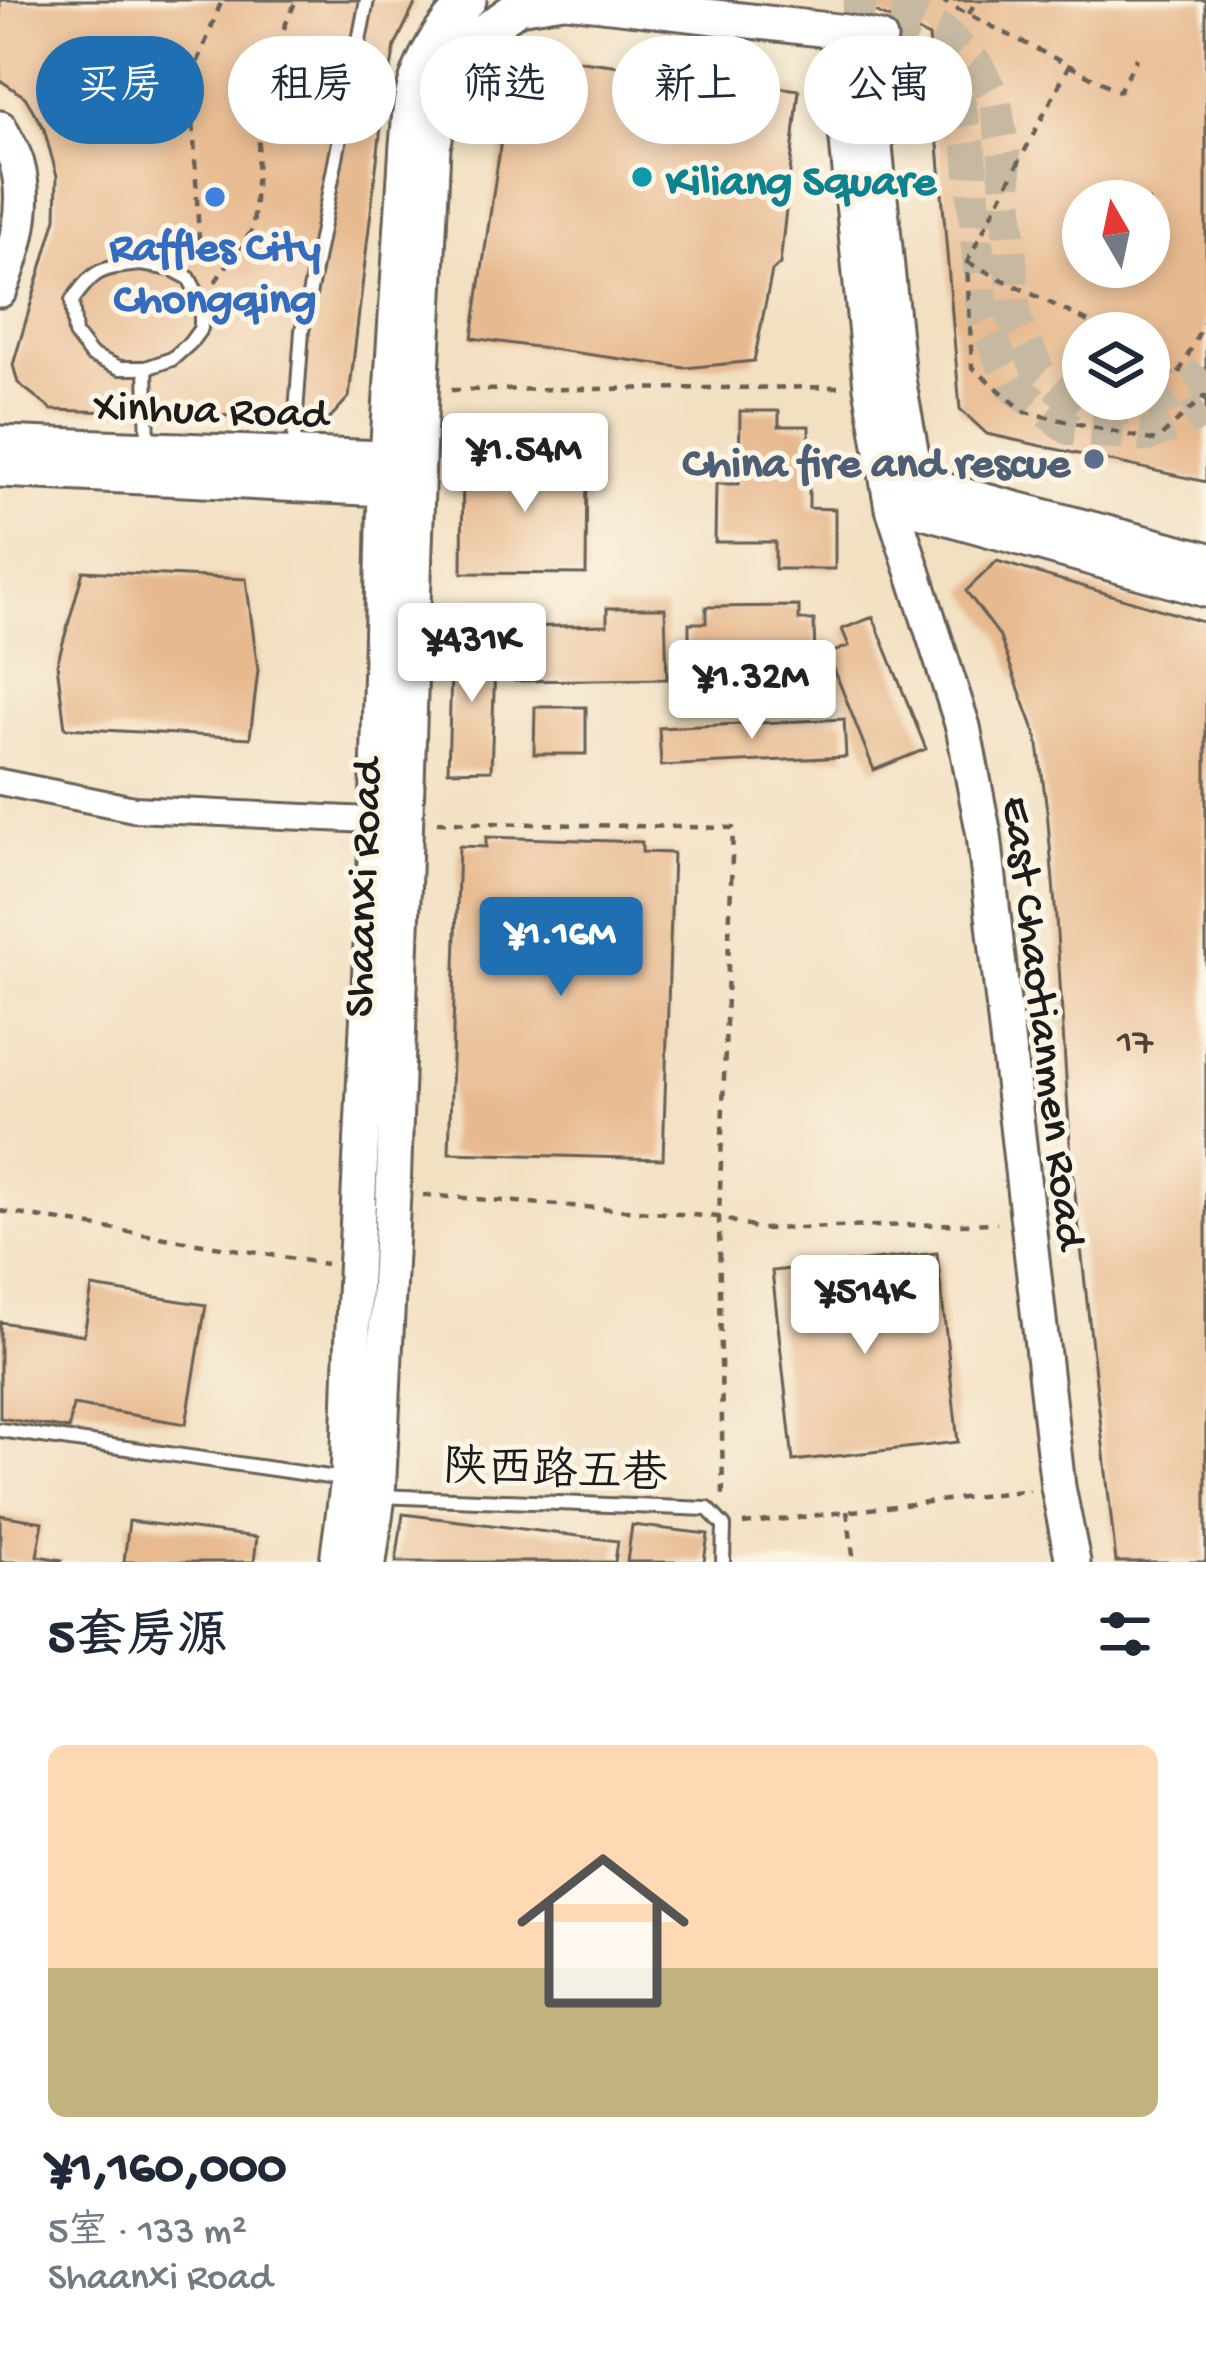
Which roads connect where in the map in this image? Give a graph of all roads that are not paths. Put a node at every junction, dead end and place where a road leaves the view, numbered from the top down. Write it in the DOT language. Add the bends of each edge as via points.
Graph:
graph roads {
  1 [pos="367,0"];
  2 [pos="469,0"];
  3 [pos="565,0"];
  4 [pos="865,36"];
  5 [pos="0,128"];
  6 [pos="0,290"];
  7 [pos="146,368"];
  8 [pos="0,442"];
  9 [pos="148,449"];
  10 [pos="293,454"];
  11 [pos="0,470"];
  12 [pos="402,474"];
  13 [pos="904,492"];
  14 [pos="1206,560"];
  15 [pos="1206,590"];
  16 [pos="0,782"];
  17 [pos="392,821"];
  18 [pos="0,1430"];
  19 [pos="363,1488"];
  20 [pos="338,1562"];
  21 [pos="369,1562"];
  22 [pos="723,1562"];
  23 [pos="1073,1562"];
  1 -- 10 [label="lane" via="302,331"];
  2 -- 12 [label="street, Shaanxi Road" via="431,48 413,94"];
  3 -- 4 [label="street, Shaanxi Road"];
  3 -- 12 [label="street, Shaanxi Road" via="518,7 484,31 457,62 444,99 433,147 422,390"];
  5 -- 6 [label="street" via="17,164 21,205"];
  7 -- 7 [label="lane" via="91,355 75,334 72,301 89,277 141,264 189,278 201,301 201,328 172,359"];
  7 -- 9 [label="lane"];
  8 -- 9 [label="street, Xinhua Road"];
  9 -- 10 [label="street, Xinhua Road"];
  10 -- 12 [label="street, Xinhua Road"];
  11 -- 12 [label="street, Xinhua Road"];
  12 -- 17 [label="street, Shaanxi Road"];
  13 -- 13 [label="street, East Chaotianmen Road" via="869,96 843,99 871,387"];
  13 -- 14 [label="street"];
  13 -- 15 [label="street"];
  13 -- 23 [label="street, East Chaotianmen Road" via="984,835"];
  16 -- 17 [label="street" via="134,809"];
  17 -- 19 [label="street, Shaanxi Road"];
  18 -- 19 [label="lane, 陕西路五巷"];
  19 -- 20 [label="street, Shaanxi Road"];
  19 -- 21 [label="street, Shaanxi Road"];
  19 -- 22 [label="lane, 陕西路五巷" via="396,1499 708,1509 724,1526"];
}
